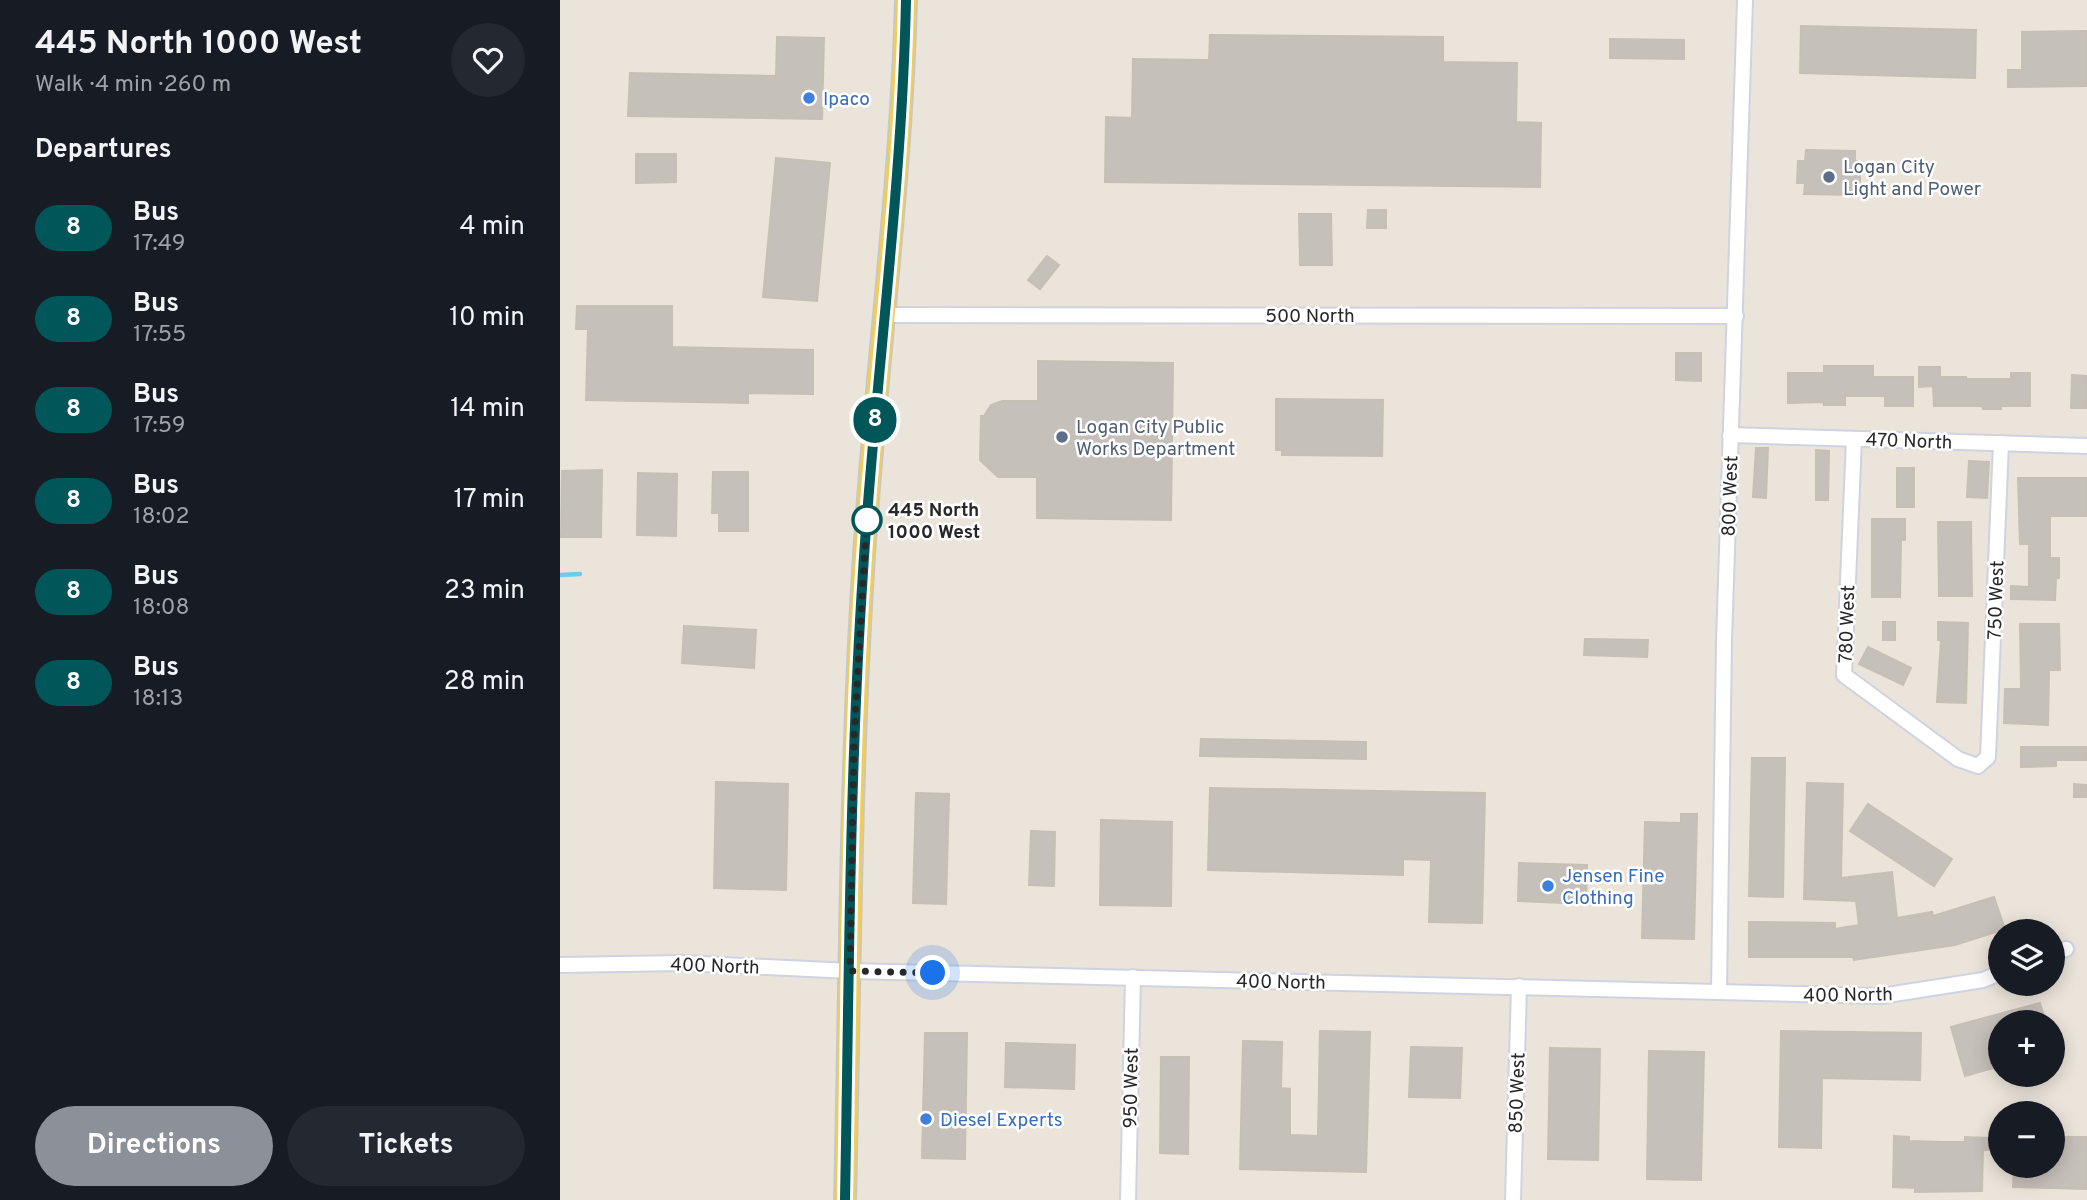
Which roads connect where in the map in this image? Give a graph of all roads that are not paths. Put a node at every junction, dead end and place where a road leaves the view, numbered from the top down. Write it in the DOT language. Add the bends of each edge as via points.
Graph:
graph roads {
  1 [pos="905,0"];
  2 [pos="1745,0"];
  3 [pos="884,315"];
  4 [pos="1735,316"];
  5 [pos="1730,435"];
  6 [pos="1854,439"];
  7 [pos="2001,443"];
  8 [pos="2087,446"];
  9 [pos="1988,757"];
  10 [pos="560,965"];
  11 [pos="850,971"];
  12 [pos="1133,977"];
  13 [pos="1988,978"];
  14 [pos="1519,986"];
  15 [pos="1719,992"];
  16 [pos="845,1200"];
  17 [pos="1128,1200"];
  18 [pos="1513,1200"];
  1 -- 3 [label="main road" via="900,130"];
  2 -- 4 [label="street, 800 West"];
  3 -- 4 [label="street, 500 North"];
  3 -- 11 [label="main road" via="854,738"];
  4 -- 5 [label="street, 800 West"];
  5 -- 6 [label="street, 470 North"];
  5 -- 15 [label="street, 800 West"];
  6 -- 7 [label="street, 470 North"];
  6 -- 9 [label="street, 780 West" via="1844,675 1958,759 1978,766"];
  7 -- 8 [label="street, 470 North"];
  7 -- 9 [label="street, 750 West"];
  10 -- 11 [label="street, 400 North" via="682,964"];
  11 -- 12 [label="street, 400 North"];
  11 -- 16 [label="main road"];
  12 -- 14 [label="street, 400 North"];
  12 -- 17 [label="street, 950 West"];
  13 -- 15 [label="street, 400 North" via="1881,996"];
  14 -- 15 [label="street, 400 North"];
  14 -- 18 [label="street, 850 West"];
}
